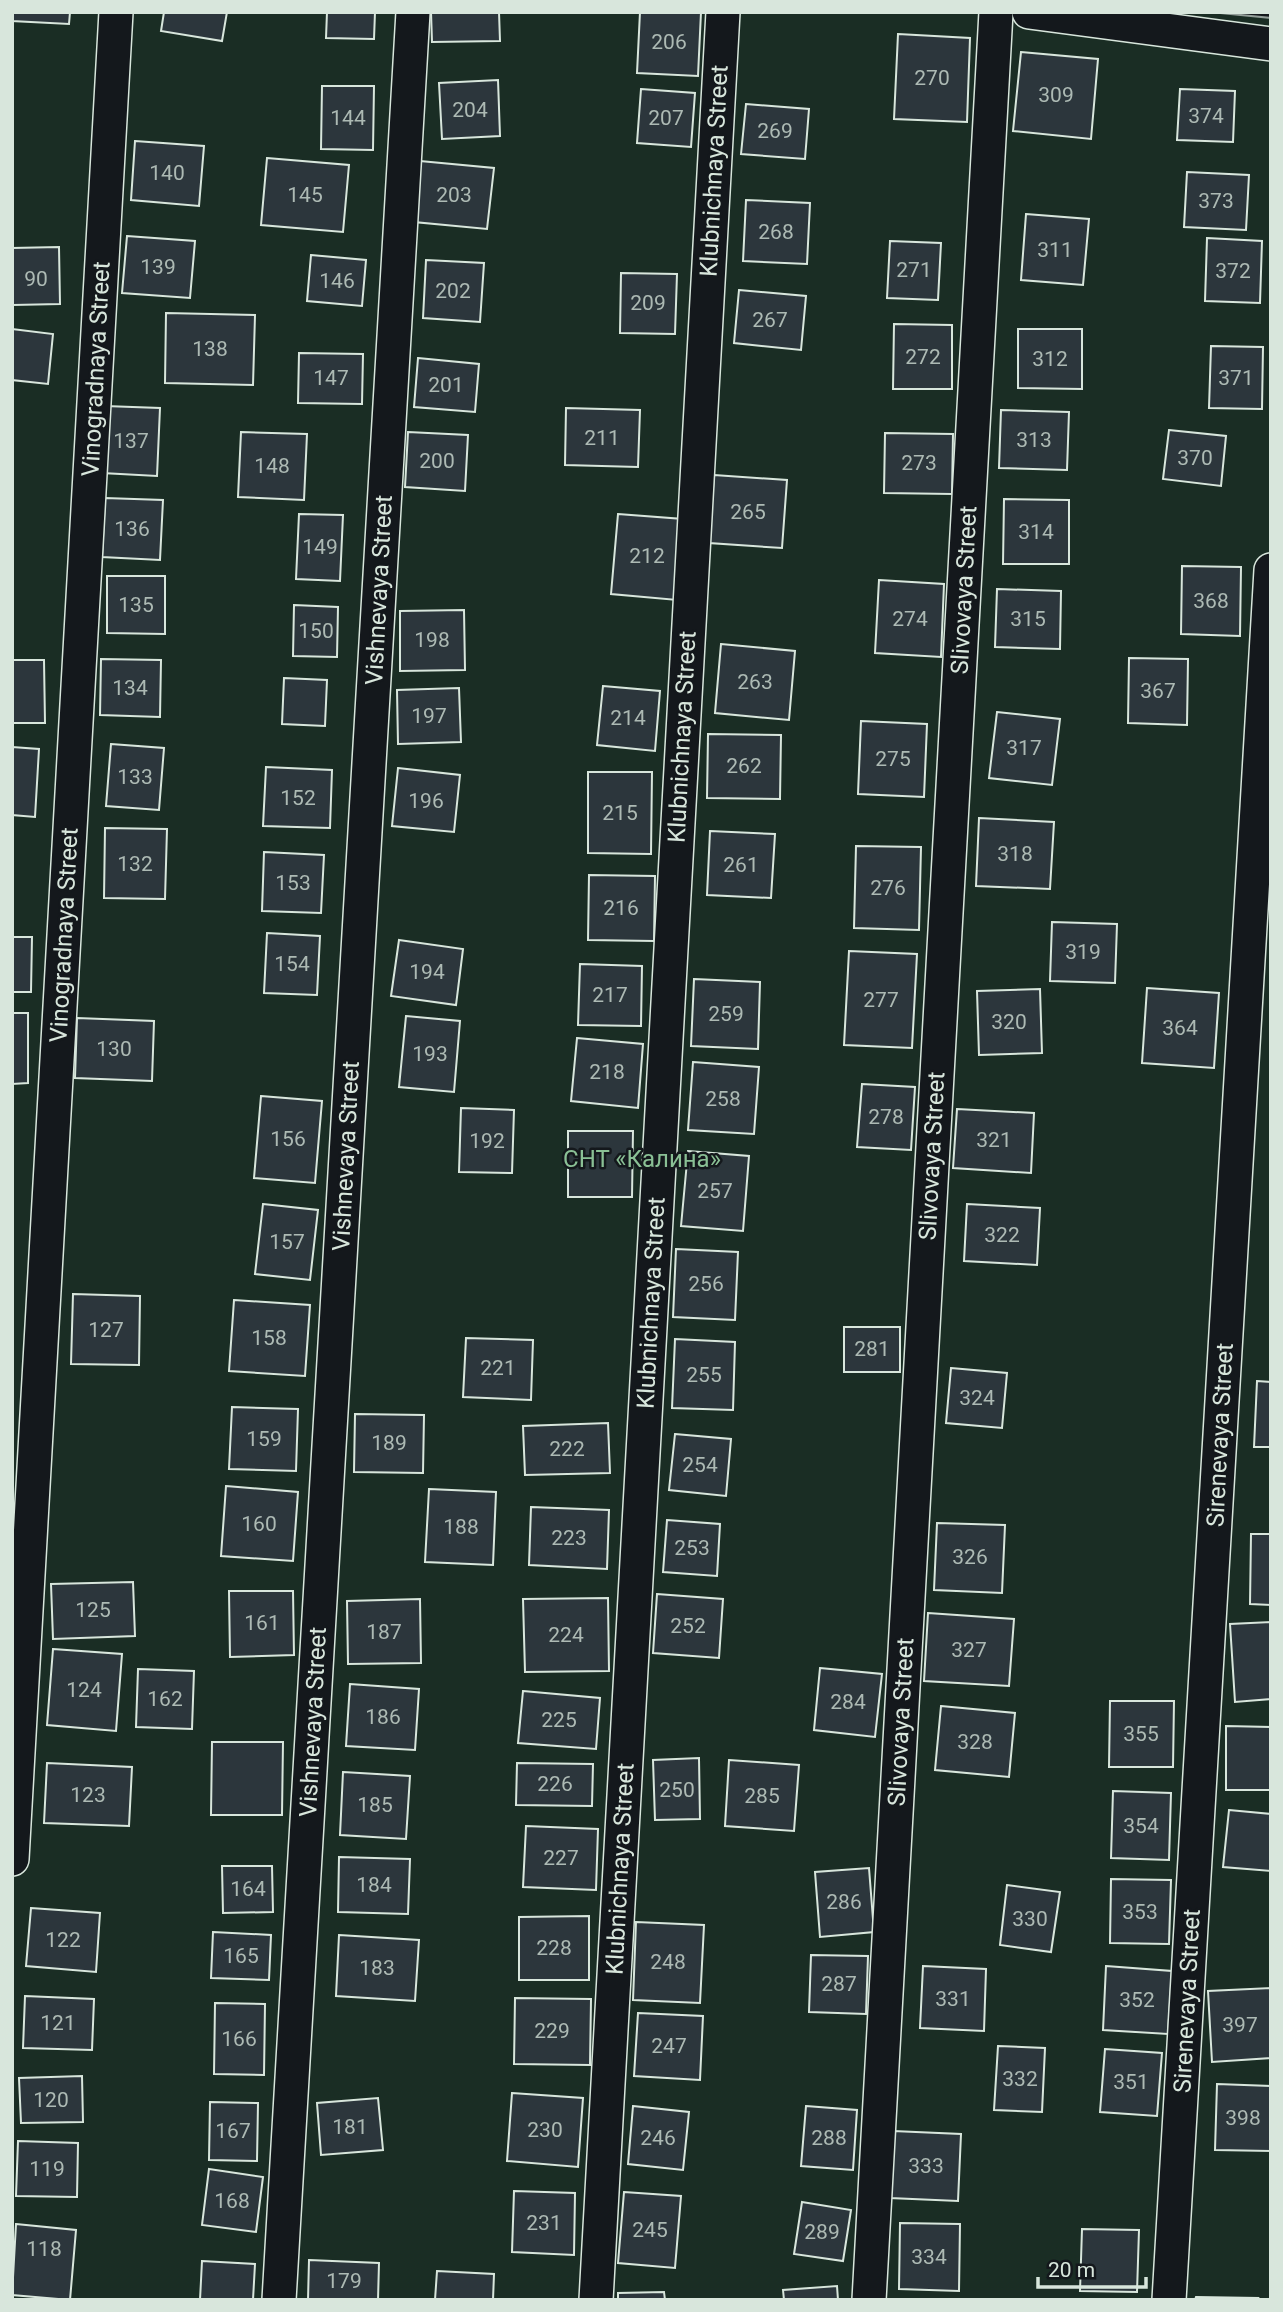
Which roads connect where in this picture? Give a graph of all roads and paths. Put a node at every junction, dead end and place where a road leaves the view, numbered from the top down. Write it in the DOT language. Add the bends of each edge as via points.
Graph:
graph roads {
  1 [pos="116,12"];
  2 [pos="413,12"];
  3 [pos="723,12"];
  4 [pos="996,12"];
  5 [pos="1029,12"];
  6 [pos="1271,44"];
  7 [pos="1271,570"];
  8 [pos="12,1859"];
  9 [pos="279,2300"];
  10 [pos="596,2300"];
  11 [pos="869,2300"];
  12 [pos="1169,2300"];
  1 -- 8 [label="street, Vinogradnaya Street"];
  2 -- 9 [label="street, Vishnevaya Street"];
  3 -- 10 [label="street, Klubnichnaya Street"];
  4 -- 11 [label="street, Slivovaya Street"];
  5 -- 6 [label="street"];
  7 -- 12 [label="street, Sirenevaya Street"];
}
